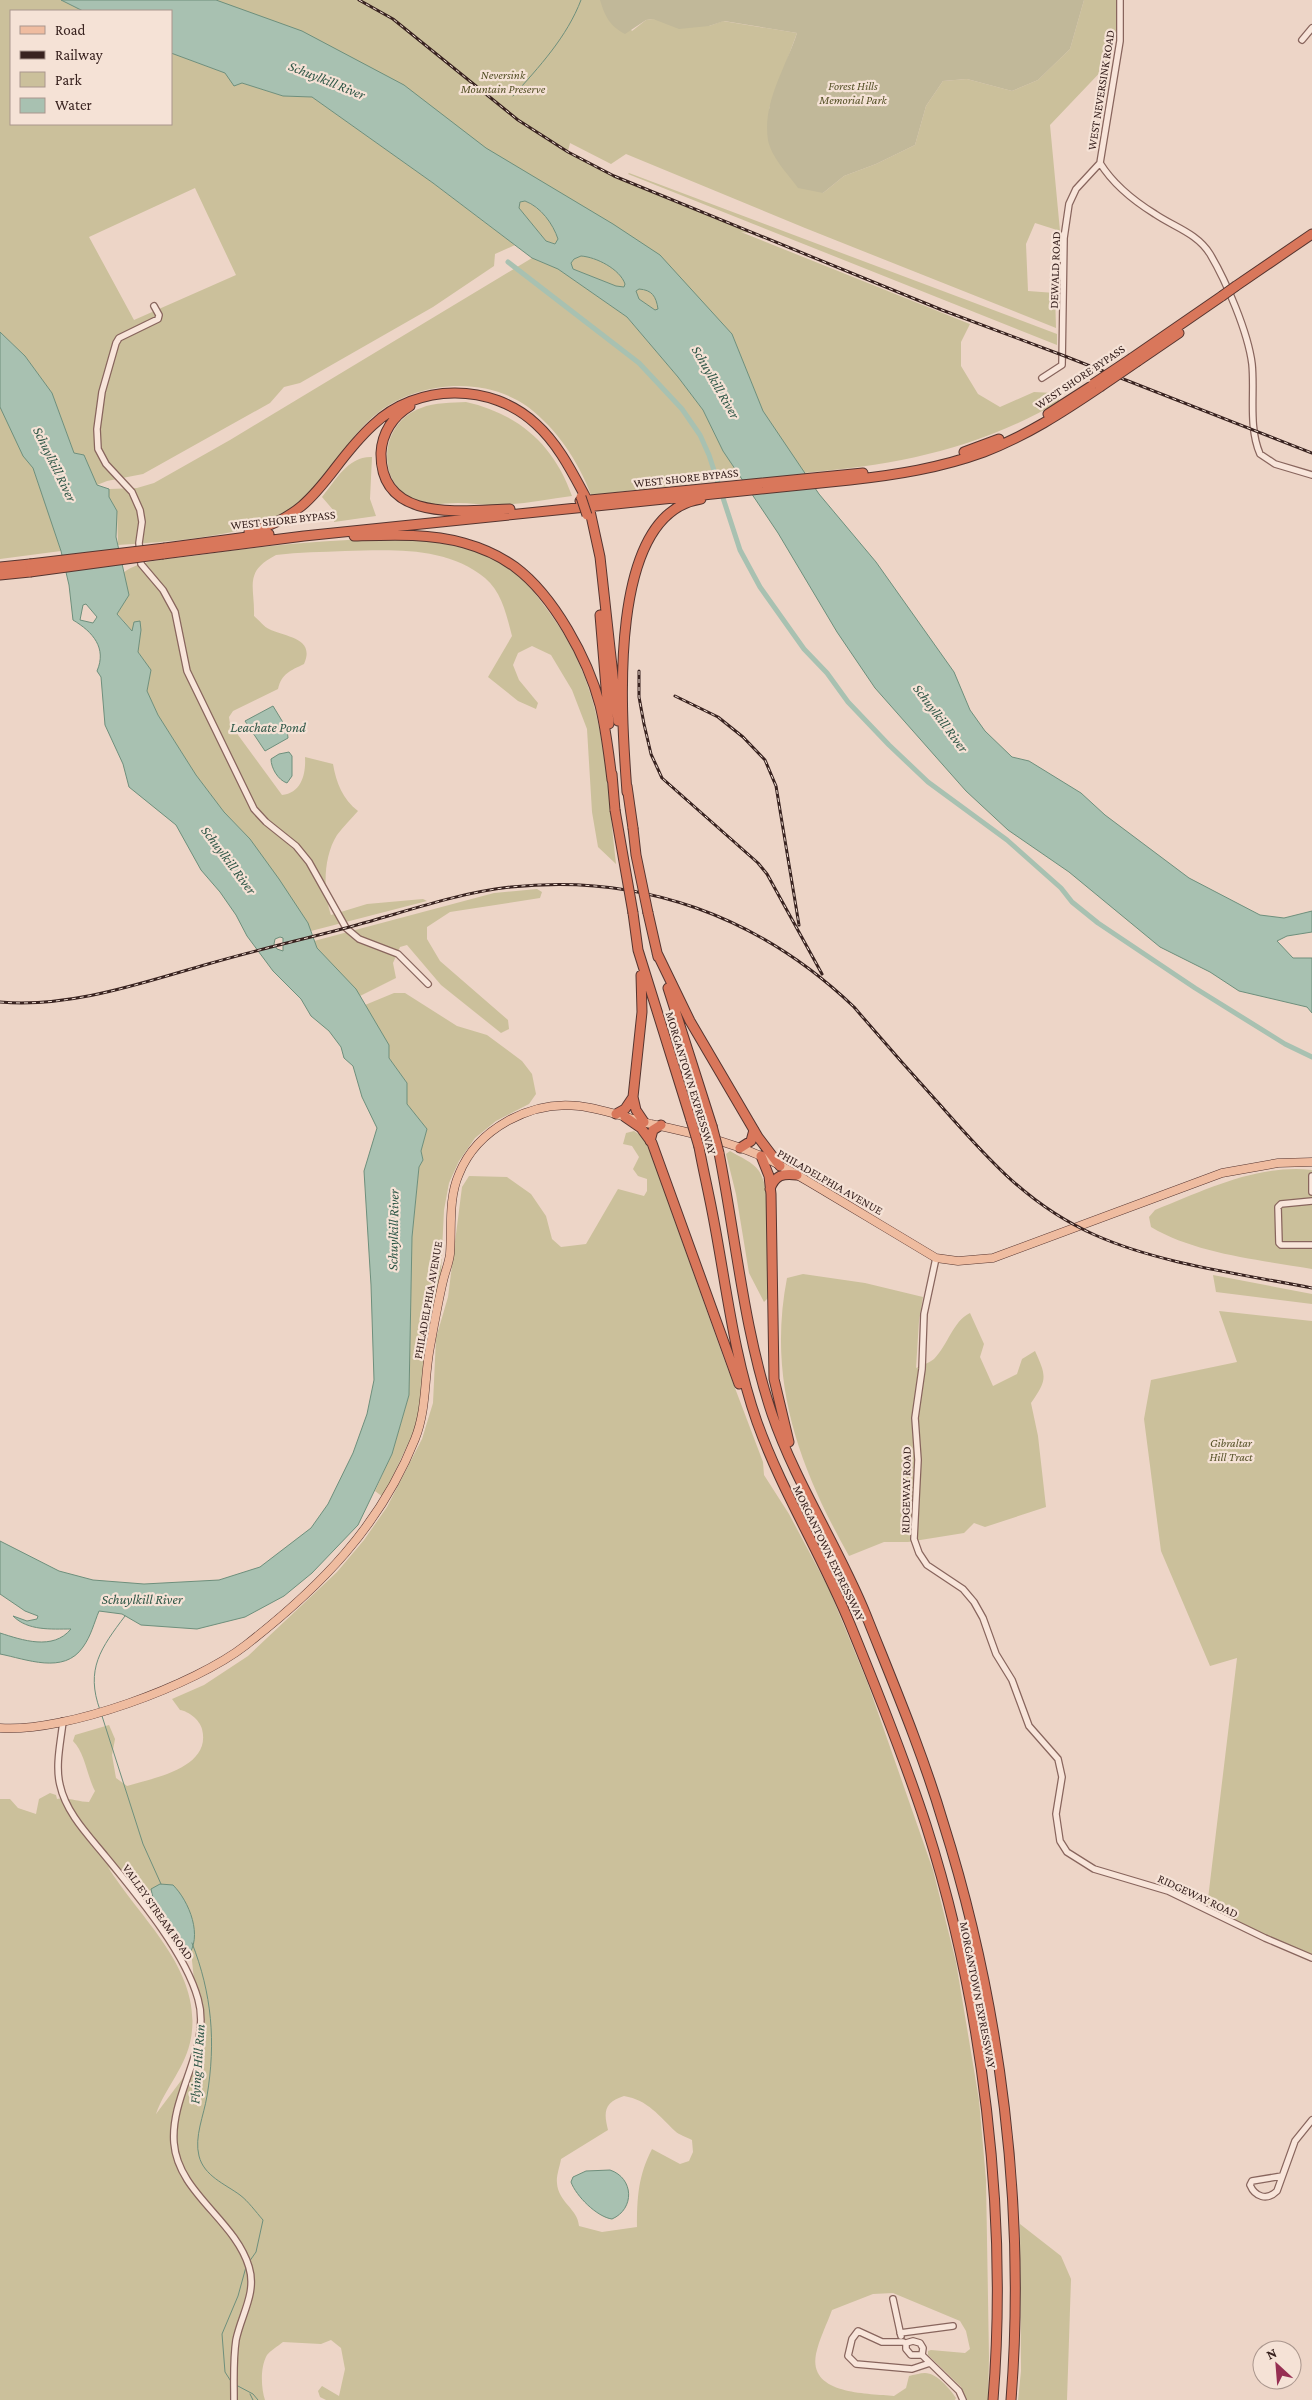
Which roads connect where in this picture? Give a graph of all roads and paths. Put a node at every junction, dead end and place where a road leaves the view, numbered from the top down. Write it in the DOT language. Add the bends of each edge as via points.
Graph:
graph roads {
  1 [pos="1120,0"];
  2 [pos="1312,28"];
  3 [pos="1302,40"];
  4 [pos="1100,163"];
  5 [pos="1312,234"];
  6 [pos="1312,241"];
  7 [pos="1238,289"];
  8 [pos="154,306"];
  9 [pos="1042,378"];
  10 [pos="1312,475"];
  11 [pos="848,477"];
  12 [pos="714,493"];
  13 [pos="583,496"];
  14 [pos="510,508"];
  15 [pos="589,513"];
  16 [pos="304,536"];
  17 [pos="196,542"];
  18 [pos="164,551"];
  19 [pos="0,567"];
  20 [pos="30,568"];
  21 [pos="0,575"];
  22 [pos="612,780"];
  23 [pos="627,792"];
  24 [pos="638,950"];
  25 [pos="657,953"];
  26 [pos="428,984"];
  27 [pos="633,1097"];
  28 [pos="620,1116"];
  29 [pos="644,1122"];
  30 [pos="661,1126"];
  31 [pos="754,1130"];
  32 [pos="650,1140"];
  33 [pos="740,1148"];
  34 [pos="761,1156"];
  35 [pos="1312,1162"];
  36 [pos="780,1166"];
  37 [pos="797,1175"];
  38 [pos="1312,1176"];
  39 [pos="770,1189"];
  40 [pos="1312,1192"];
  41 [pos="1312,1201"];
  42 [pos="1312,1245"];
  43 [pos="936,1258"];
  44 [pos="812,1503"];
  45 [pos="795,1512"];
  46 [pos="63,1721"];
  47 [pos="0,1728"];
  48 [pos="1312,1958"];
  49 [pos="1312,2120"];
  50 [pos="1282,2176"];
  51 [pos="893,2299"];
  52 [pos="953,2326"];
  53 [pos="900,2333"];
  54 [pos="905,2342"];
  55 [pos="922,2355"];
  56 [pos="930,2363"];
  57 [pos="234,2397"];
  58 [pos="963,2400"];
  59 [pos="993,2400"];
  60 [pos="1011,2400"];
  1 -- 4 [label="street, WEST NEVERSINK ROAD" via="1120,41"];
  2 -- 3 [label="street"];
  4 -- 9 [label="street, DEWALD ROAD" via="1071,198 1064,238 1062,365"];
  4 -- 10 [label="street, WEST NEVERSINK ROAD" via="1137,202 1194,236 1210,254 1247,339 1252,366 1254,430 1260,454 1275,464"];
  5 -- 7 [label="highway, WEST SHORE BYPASS"];
  6 -- 7 [label="highway, WEST SHORE BYPASS"];
  7 -- 11 [label="highway, WEST SHORE BYPASS, bridge" via="1097,386 1031,424 971,450 911,466"];
  8 -- 26 [label="street" via="158,319 119,338 116,343 102,392 97,429 98,449 106,464 132,492 140,510 141,564 163,590 175,612 187,671 254,809 296,846 323,884 346,928 359,939 398,954"];
  11 -- 12 [label="highway, WEST SHORE BYPASS"];
  11 -- 12 [label="highway, WEST SHORE BYPASS"];
  12 -- 14 [label="highway, WEST SHORE BYPASS"];
  12 -- 16 [label="highway, WEST SHORE BYPASS"];
  12 -- 23 [label="highway" via="667,515 651,534 638,564 627,615 623,669"];
  13 -- 14 [label="highway" via="546,440 525,420 501,406 465,396 437,398 410,406 392,422 382,444 382,461 390,484 406,501 436,510"];
  13 -- 15 [label="highway, bridge"];
  13 -- 17 [label="highway" via="562,455 527,417 502,402 476,394 437,394 402,404 378,420 316,494 289,516 262,529"];
  14 -- 17 [label="highway, WEST SHORE BYPASS"];
  15 -- 22 [label="highway"];
  15 -- 23 [label="highway" via="600,557"];
  16 -- 18 [label="highway, WEST SHORE BYPASS"];
  16 -- 22 [label="highway" via="442,538 478,548 515,567 562,621 587,668 605,725"];
  17 -- 18 [label="highway, WEST SHORE BYPASS"];
  18 -- 20 [label="highway, WEST SHORE BYPASS, bridge"];
  19 -- 20 [label="highway, WEST SHORE BYPASS"];
  20 -- 21 [label="highway, WEST SHORE BYPASS"];
  22 -- 24 [label="highway, MORGANTOWN EXPRESSWAY, bridge"];
  23 -- 25 [label="highway, MORGANTOWN EXPRESSWAY, bridge" via="636,855"];
  24 -- 27 [label="highway" via="643,994"];
  24 -- 45 [label="highway, MORGANTOWN EXPRESSWAY, bridge" via="698,1147 742,1372 759,1428"];
  25 -- 31 [label="highway" via="684,1011"];
  25 -- 44 [label="highway, MORGANTOWN EXPRESSWAY, bridge" via="720,1153 759,1368 789,1459"];
  27 -- 28 [label="highway"];
  27 -- 29 [label="highway"];
  28 -- 29 [label="main road, PHILADELPHIA AVENUE"];
  28 -- 32 [label="highway" via="641,1128"];
  28 -- 46 [label="main road, PHILADELPHIA AVENUE" via="564,1105 532,1110 496,1128 472,1152 460,1171 454,1187 450,1256 430,1344 426,1396 420,1423 402,1467 359,1539 316,1584 241,1649 201,1674 114,1708"];
  29 -- 30 [label="main road, PHILADELPHIA AVENUE"];
  30 -- 32 [label="highway" via="652,1132"];
  30 -- 33 [label="main road, PHILADELPHIA AVENUE"];
  31 -- 33 [label="highway" via="751,1141"];
  31 -- 36 [label="highway"];
  32 -- 45 [label="highway" via="765,1453"];
  33 -- 34 [label="main road, PHILADELPHIA AVENUE"];
  34 -- 36 [label="main road, PHILADELPHIA AVENUE"];
  34 -- 39 [label="highway"];
  35 -- 43 [label="main road, PHILADELPHIA AVENUE" via="1278,1163 1222,1173 993,1258 967,1261"];
  36 -- 37 [label="main road, PHILADELPHIA AVENUE"];
  37 -- 39 [label="highway" via="786,1173 779,1176"];
  37 -- 43 [label="main road, PHILADELPHIA AVENUE"];
  38 -- 40 [label="street"];
  39 -- 44 [label="highway" via="774,1378 787,1438"];
  41 -- 42 [label="street" via="1278,1207 1279,1243"];
  43 -- 48 [label="street, RIDGEWAY ROAD" via="924,1314 922,1369 915,1418 918,1460 914,1539 927,1565 963,1589 974,1602 996,1654 1012,1680 1029,1726 1058,1759 1062,1777 1056,1814 1060,1841 1067,1852 1094,1869 1168,1891"];
  44 -- 60 [label="highway, MORGANTOWN EXPRESSWAY" via="865,1612 923,1763 944,1823 978,1955 1004,2101 1009,2154 1016,2326"];
  45 -- 59 [label="highway, MORGANTOWN EXPRESSWAY" via="848,1619 906,1769 927,1828 961,1959 986,2104 991,2155 998,2326"];
  46 -- 47 [label="main road, PHILADELPHIA AVENUE"];
  46 -- 57 [label="street, VALLEY STREAM ROAD" via="58,1767 64,1797 82,1828 134,1892 184,1964 197,1995 201,2015 199,2033 176,2117 174,2136 178,2162 237,2240 248,2263 251,2292 237,2338"];
  49 -- 50 [label="street" via="1295,2141"];
  50 -- 50 [label="street" via="1261,2178 1250,2185 1260,2196 1268,2197 1277,2191"];
  51 -- 53 [label="street"];
  52 -- 53 [label="street"];
  53 -- 54 [label="street"];
  54 -- 55 [label="street" via="911,2355"];
  54 -- 55 [label="street" via="920,2343"];
  54 -- 56 [label="street" via="882,2342 858,2331 852,2339 848,2356 856,2364 912,2369"];
  55 -- 56 [label="street"];
  56 -- 58 [label="street" via="959,2391"];
}
